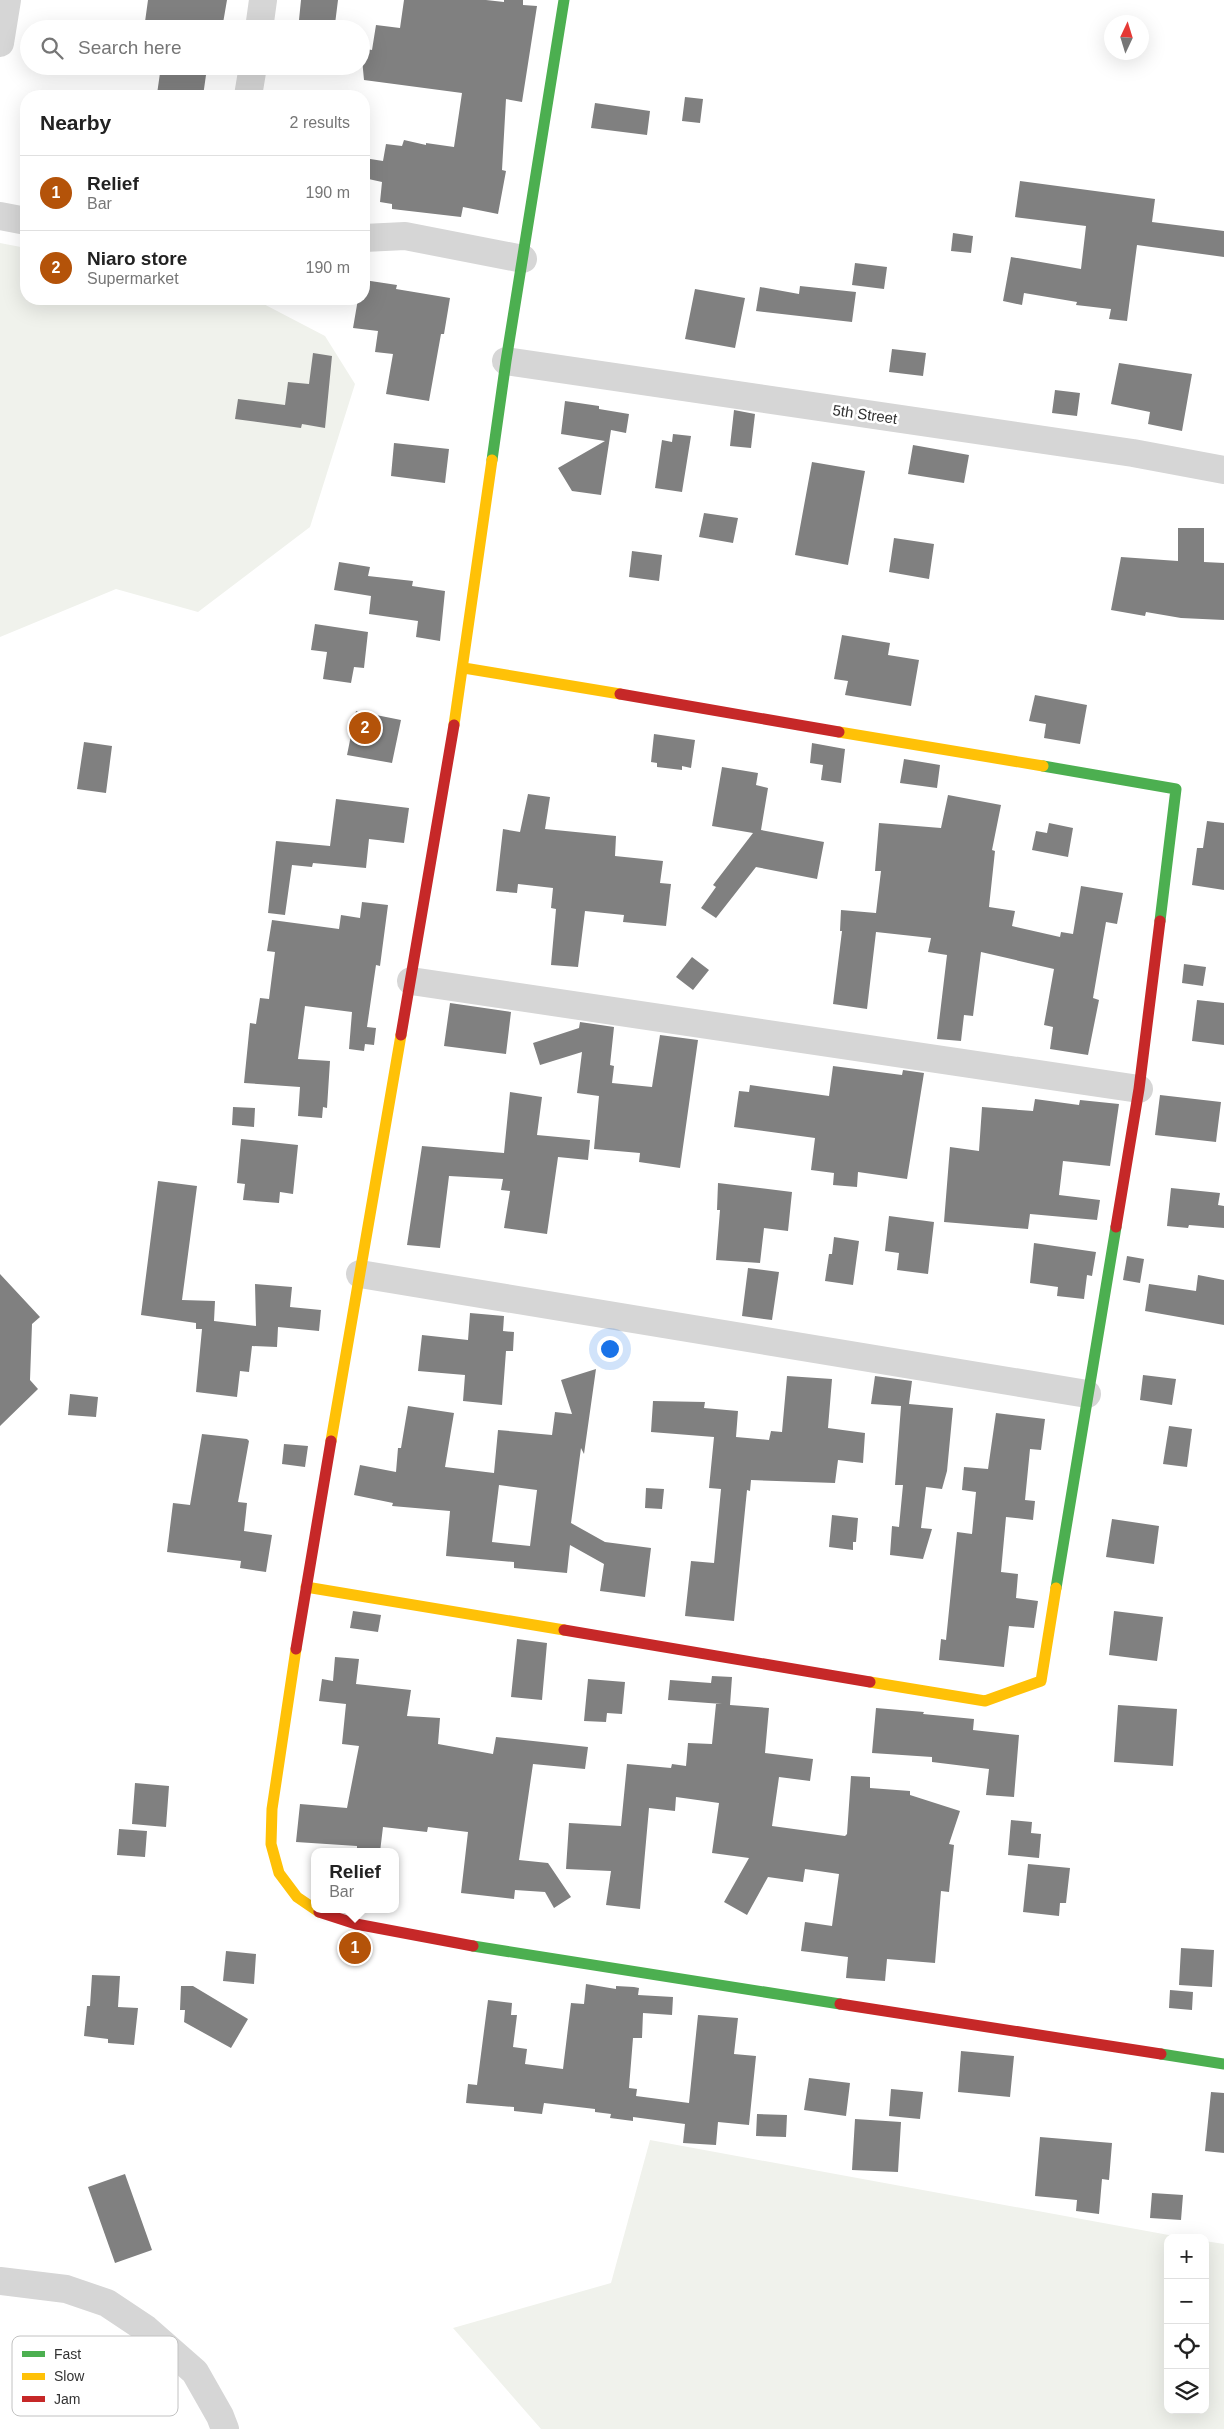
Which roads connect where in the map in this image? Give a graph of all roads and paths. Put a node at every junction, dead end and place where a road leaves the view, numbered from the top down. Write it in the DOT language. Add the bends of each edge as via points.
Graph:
graph roads {
  1 [pos="7,0"];
  2 [pos="264,0"];
  3 [pos="564,0"];
  4 [pos="261,20"];
  5 [pos="0,43"];
  6 [pos="252,75"];
  7 [pos="249,90"];
  8 [pos="0,216"];
  9 [pos="20,220"];
  10 [pos="370,238"];
  11 [pos="523,259"];
  12 [pos="506,362"];
  13 [pos="1224,470"];
  14 [pos="464,668"];
  15 [pos="411,981"];
  16 [pos="1139,1088"];
  17 [pos="360,1274"];
  18 [pos="1087,1394"];
  19 [pos="306,1587"];
  20 [pos="311,1906"];
  21 [pos="321,1913"];
  22 [pos="1224,2064"];
  23 [pos="0,2281"];
  24 [pos="154,2336"];
  25 [pos="178,2357"];
  26 [pos="225,2429"];
  1 -- 5 [label="street"];
  2 -- 4 [label="street"];
  3 -- 11 [label="street"];
  6 -- 7 [label="street"];
  8 -- 9 [label="street"];
  10 -- 11 [label="street" via="405,236"];
  11 -- 12 [label="street"];
  12 -- 13 [label="street, 5th Street" via="1133,453"];
  12 -- 14 [label="street"];
  14 -- 15 [label="street"];
  14 -- 16 [label="street" via="1176,789"];
  15 -- 16 [label="street"];
  15 -- 17 [label="street"];
  16 -- 18 [label="street"];
  17 -- 18 [label="street"];
  17 -- 19 [label="street"];
  18 -- 19 [label="street" via="1041,1681 985,1701"];
  19 -- 20 [label="street" via="272,1810 271,1844 279,1873 298,1897"];
  21 -- 22 [label="street" via="356,1924 470,1946"];
  23 -- 24 [label="street" via="66,2289 107,2303"];
  25 -- 26 [label="street" via="195,2372"];
}
